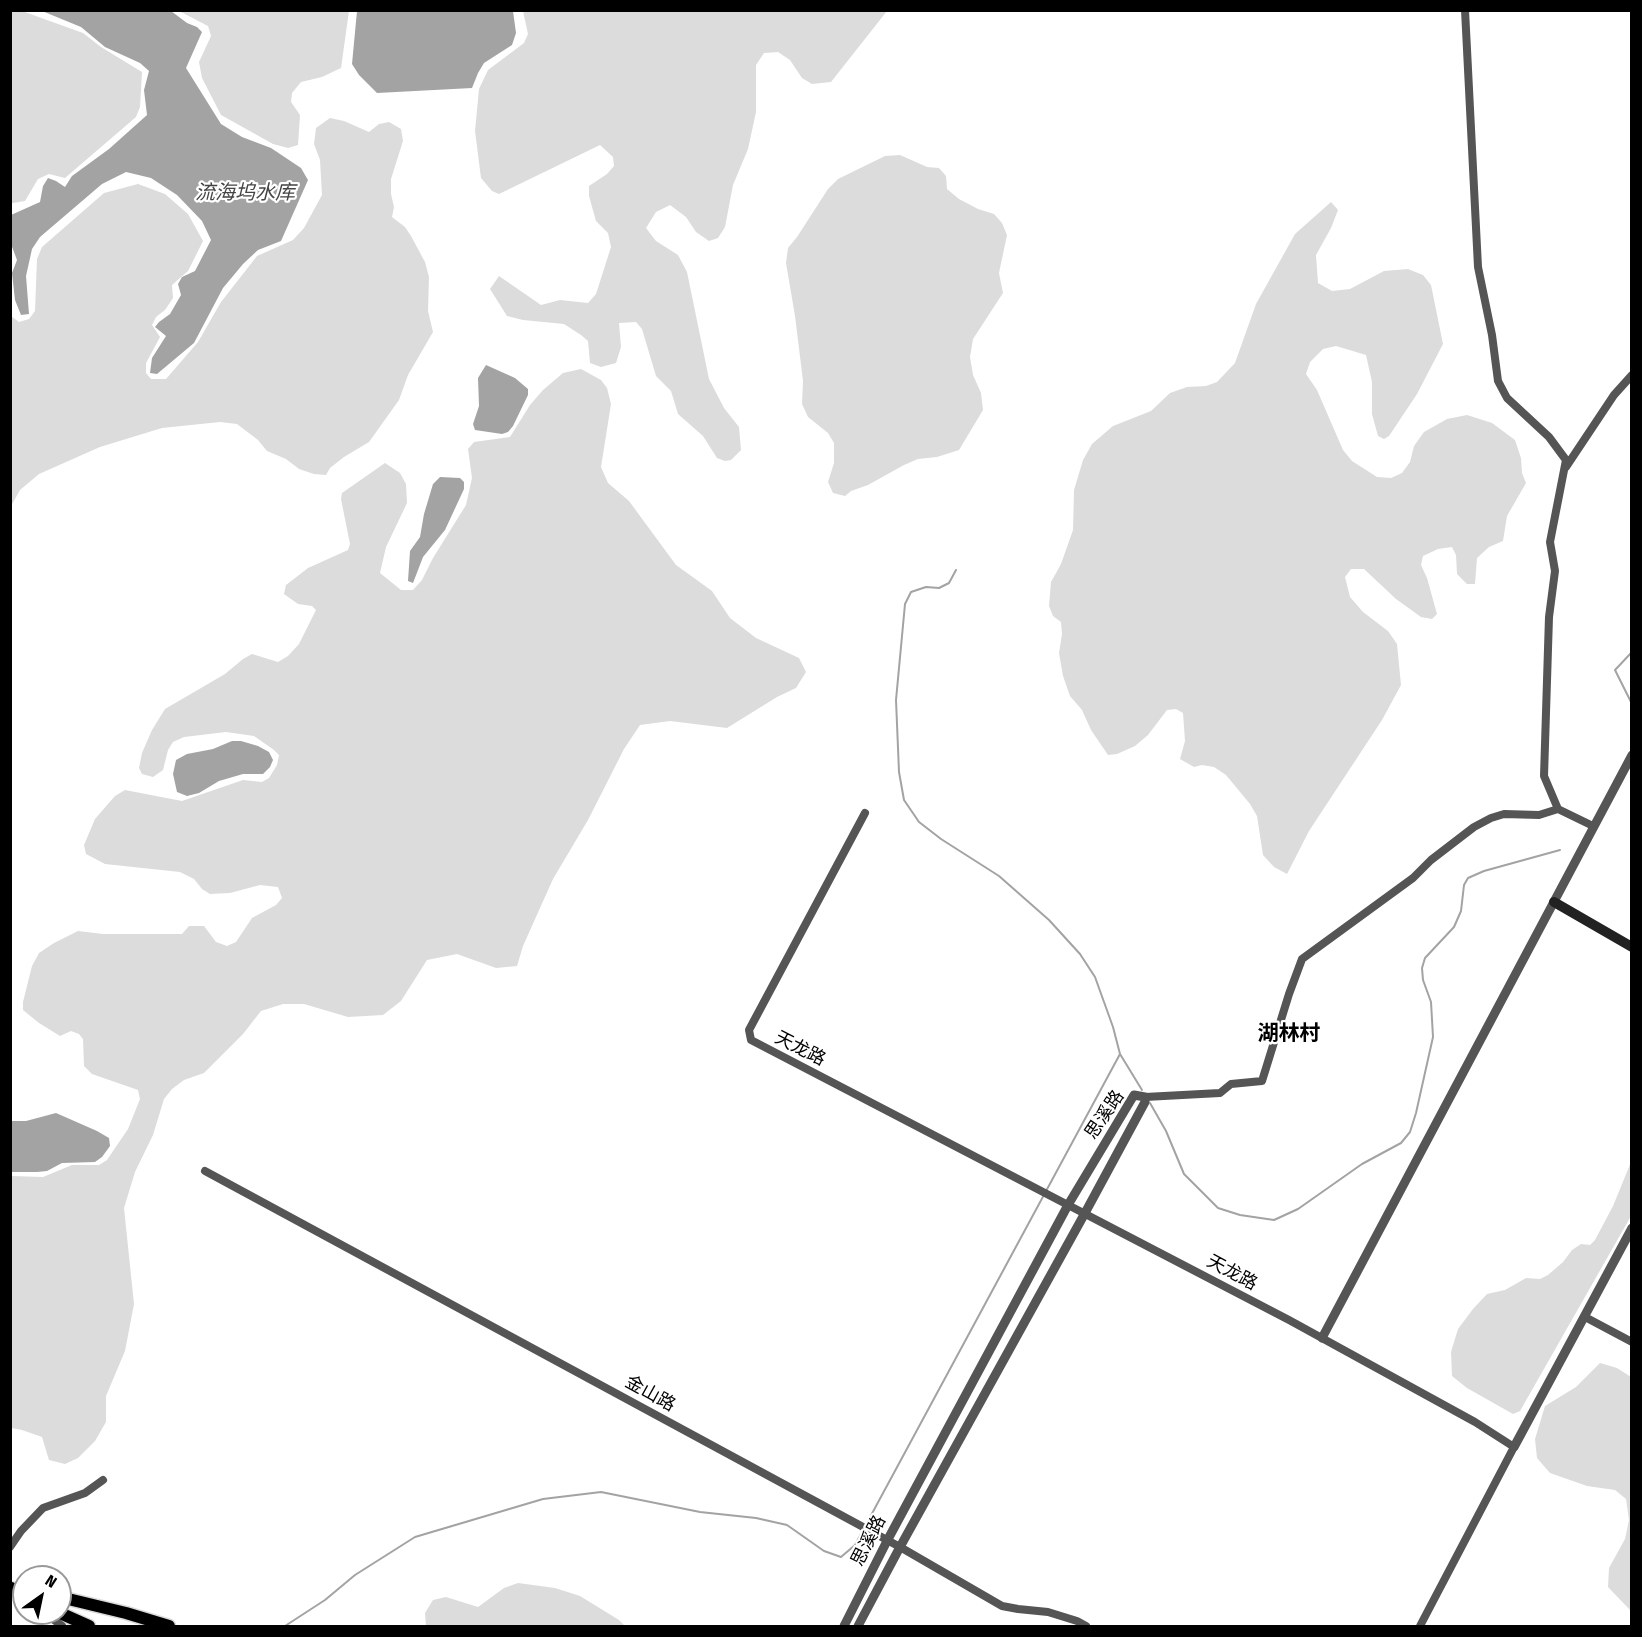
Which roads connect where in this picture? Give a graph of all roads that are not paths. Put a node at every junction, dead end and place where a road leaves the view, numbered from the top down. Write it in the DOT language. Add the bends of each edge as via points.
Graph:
graph roads {
  1 [pos="1465,10"];
  2 [pos="1632,375"];
  3 [pos="1565,469"];
  4 [pos="1632,755"];
  5 [pos="1558,809"];
  6 [pos="865,813"];
  7 [pos="1593,826"];
  8 [pos="1554,902"];
  9 [pos="1632,946"];
  10 [pos="1145,1097"];
  11 [pos="205,1171"];
  12 [pos="1068,1205"];
  13 [pos="1085,1213"];
  14 [pos="1632,1228"];
  15 [pos="1585,1317"];
  16 [pos="1322,1338"];
  17 [pos="1632,1342"];
  18 [pos="1514,1447"];
  19 [pos="103,1480"];
  20 [pos="887,1540"];
  21 [pos="10,1547"];
  22 [pos="900,1547"];
  23 [pos="72,1600"];
  24 [pos="72,1618"];
  25 [pos="89,1626"];
  26 [pos="169,1626"];
  27 [pos="844,1626"];
  28 [pos="858,1626"];
  29 [pos="1086,1626"];
  30 [pos="1420,1626"];
  1 -- 3 [label="street" via="1478,267 1498,381 1507,398 1549,437 1566,460"];
  2 -- 3 [label="street" via="1614,395"];
  3 -- 5 [label="street" via="1550,542 1555,571 1549,617 1544,776"];
  4 -- 7 [label="street"];
  5 -- 7 [label="street"];
  5 -- 10 [label="street" via="1539,815 1504,814 1474,827 1413,878 1302,959 1262,1080 1231,1084 1220,1093"];
  6 -- 12 [label="street, 天龙路" via="749,1030 751,1040"];
  7 -- 8 [label="street"];
  8 -- 9 [label="main road"];
  8 -- 16 [label="street"];
  10 -- 12 [label="street, 思溪路" via="1134,1095"];
  10 -- 13 [label="street, 思溪路"];
  11 -- 20 [label="street, 金山路"];
  12 -- 13 [label="street, 天龙路"];
  12 -- 20 [label="street, 思溪路"];
  13 -- 16 [label="street, 天龙路"];
  13 -- 22 [label="street, 思溪路"];
  14 -- 15 [label="street"];
  15 -- 17 [label="street"];
  15 -- 18 [label="street"];
  16 -- 18 [label="street, 天龙路"];
  18 -- 30 [label="street"];
  19 -- 21 [label="street" via="85,1493 43,1508"];
  20 -- 22 [label="street, 金山路"];
  20 -- 27 [label="street, 思溪路"];
  22 -- 28 [label="street, 思溪路"];
  22 -- 29 [label="street, 金山路" via="1002,1605 1048,1612"];
  23 -- 26 [label="main road"];
  24 -- 25 [label="main road"];
}
